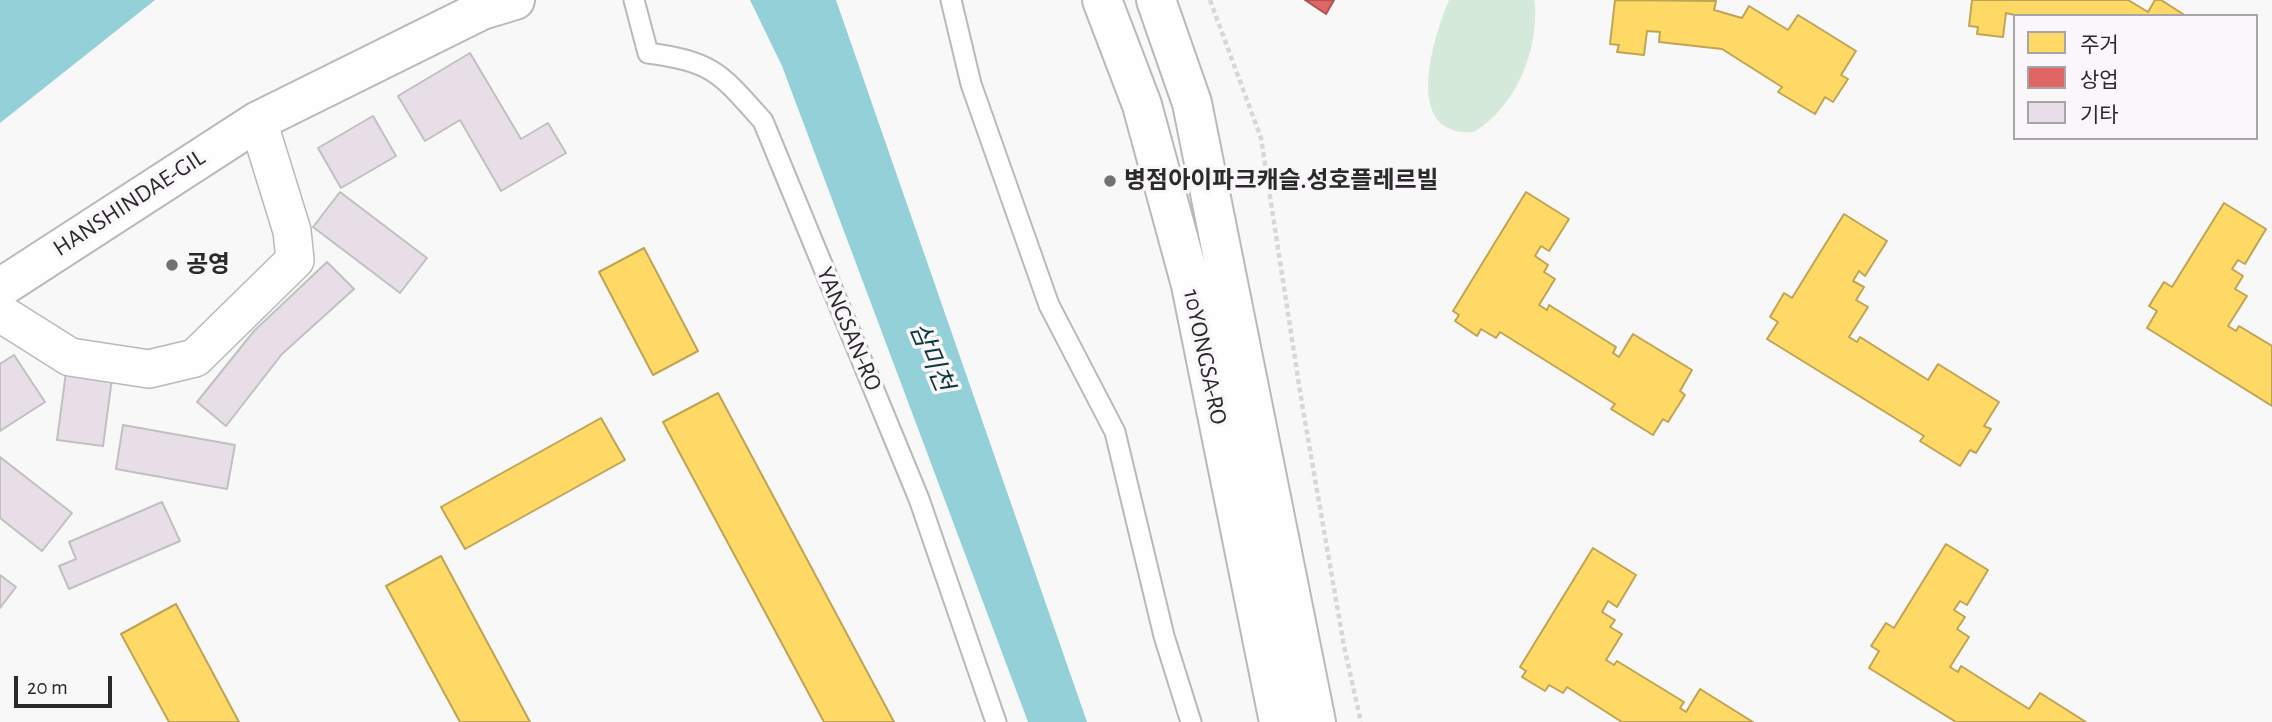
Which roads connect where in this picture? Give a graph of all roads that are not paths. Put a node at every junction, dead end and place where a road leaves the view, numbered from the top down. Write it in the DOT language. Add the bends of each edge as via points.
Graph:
graph roads {
  1 [pos="516,0"];
  2 [pos="635,0"];
  3 [pos="951,0"];
  4 [pos="1102,0"];
  5 [pos="1156,0"];
  6 [pos="258,121"];
  7 [pos="0,288"];
  8 [pos="0,313"];
  9 [pos="996,722"];
  10 [pos="1191,722"];
  11 [pos="1279,722"];
  12 [pos="1316,722"];
  1 -- 6 [label="street, HANSHINDAE-GIL" via="482,10"];
  2 -- 9 [label="lane, YANGSAN-RO" via="648,53 686,58 721,74 763,121 919,499"];
  3 -- 10 [label="lane" via="971,84 1049,305 1115,432 1164,636"];
  4 -- 11 [label="street, 10YONGSA-RO" via="1142,105 1176,225"];
  5 -- 12 [label="street, 10YONGSA-RO" via="1192,103"];
  6 -- 7 [label="street, HANSHINDAE-GIL"];
  6 -- 8 [label="street" via="292,231 295,260 195,358 149,369 70,357"];
}
